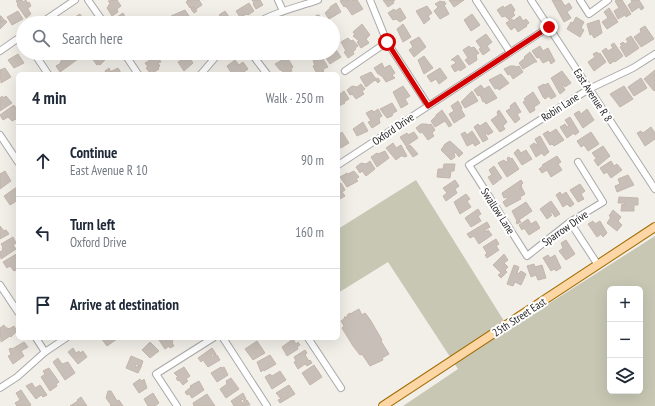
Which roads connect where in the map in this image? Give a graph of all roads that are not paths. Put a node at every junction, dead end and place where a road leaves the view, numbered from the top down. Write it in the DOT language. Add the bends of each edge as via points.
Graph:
graph roads {
  1 [pos="75,0"];
  2 [pos="88,0"];
  3 [pos="278,0"];
  4 [pos="318,0"];
  5 [pos="370,0"];
  6 [pos="476,0"];
  7 [pos="531,0"];
  8 [pos="580,0"];
  9 [pos="608,0"];
  10 [pos="283,11"];
  11 [pos="51,16"];
  12 [pos="99,16"];
  13 [pos="270,16"];
  14 [pos="549,27"];
  15 [pos="16,41"];
  16 [pos="387,42"];
  17 [pos="0,51"];
  18 [pos="510,52"];
  19 [pos="655,54"];
  20 [pos="39,60"];
  21 [pos="129,60"];
  22 [pos="212,60"];
  23 [pos="256,60"];
  24 [pos="345,71"];
  25 [pos="47,72"];
  26 [pos="137,72"];
  27 [pos="203,72"];
  28 [pos="265,72"];
  29 [pos="589,89"];
  30 [pos="428,106"];
  31 [pos="0,135"];
  32 [pos="16,159"];
  33 [pos="578,162"];
  34 [pos="340,164"];
  35 [pos="469,166"];
  36 [pos="655,189"];
  37 [pos="570,222"];
  38 [pos="655,227"];
  39 [pos="527,256"];
  40 [pos="598,265"];
  41 [pos="0,285"];
  42 [pos="16,309"];
  43 [pos="37,340"];
  44 [pos="63,340"];
  45 [pos="211,340"];
  46 [pos="224,340"];
  47 [pos="309,340"];
  48 [pos="45,352"];
  49 [pos="0,388"];
  50 [pos="341,388"];
  51 [pos="177,406"];
  52 [pos="268,406"];
  53 [pos="384,406"];
  1 -- 11 [label="street"];
  2 -- 12 [label="street"];
  3 -- 10 [label="street"];
  4 -- 10 [label="street"];
  5 -- 16 [label="street"];
  6 -- 18 [label="street"];
  7 -- 14 [label="street, East Avenue R 8"];
  8 -- 9 [label="street" via="589,14"];
  10 -- 13 [label="street"];
  14 -- 18 [label="street, Oxford Drive"];
  14 -- 29 [label="street, East Avenue R 8"];
  15 -- 17 [label="street"];
  16 -- 24 [label="street"];
  16 -- 30 [label="street"];
  18 -- 30 [label="street, Oxford Drive"];
  19 -- 29 [label="street, Robin Lane" via="633,68"];
  20 -- 25 [label="street"];
  21 -- 26 [label="street"];
  22 -- 27 [label="street"];
  23 -- 28 [label="street"];
  29 -- 35 [label="street, Robin Lane"];
  29 -- 36 [label="street, East Avenue R 8"];
  30 -- 34 [label="street, Oxford Drive"];
  31 -- 32 [label="street"];
  33 -- 37 [label="street, Sparrow Drive" via="603,202"];
  35 -- 39 [label="street, Swallow Lane"];
  37 -- 39 [label="street, Sparrow Drive"];
  37 -- 40 [label="street"];
  38 -- 40 [label="main road, 25th Street East"];
  40 -- 53 [label="main road, 25th Street East"];
  41 -- 42 [label="street"];
  43 -- 48 [label="street"];
  44 -- 48 [label="street"];
  45 -- 51 [label="street" via="156,374"];
  46 -- 52 [label="street"];
  47 -- 50 [label="street"];
  48 -- 49 [label="street" via="17,377"];
}
